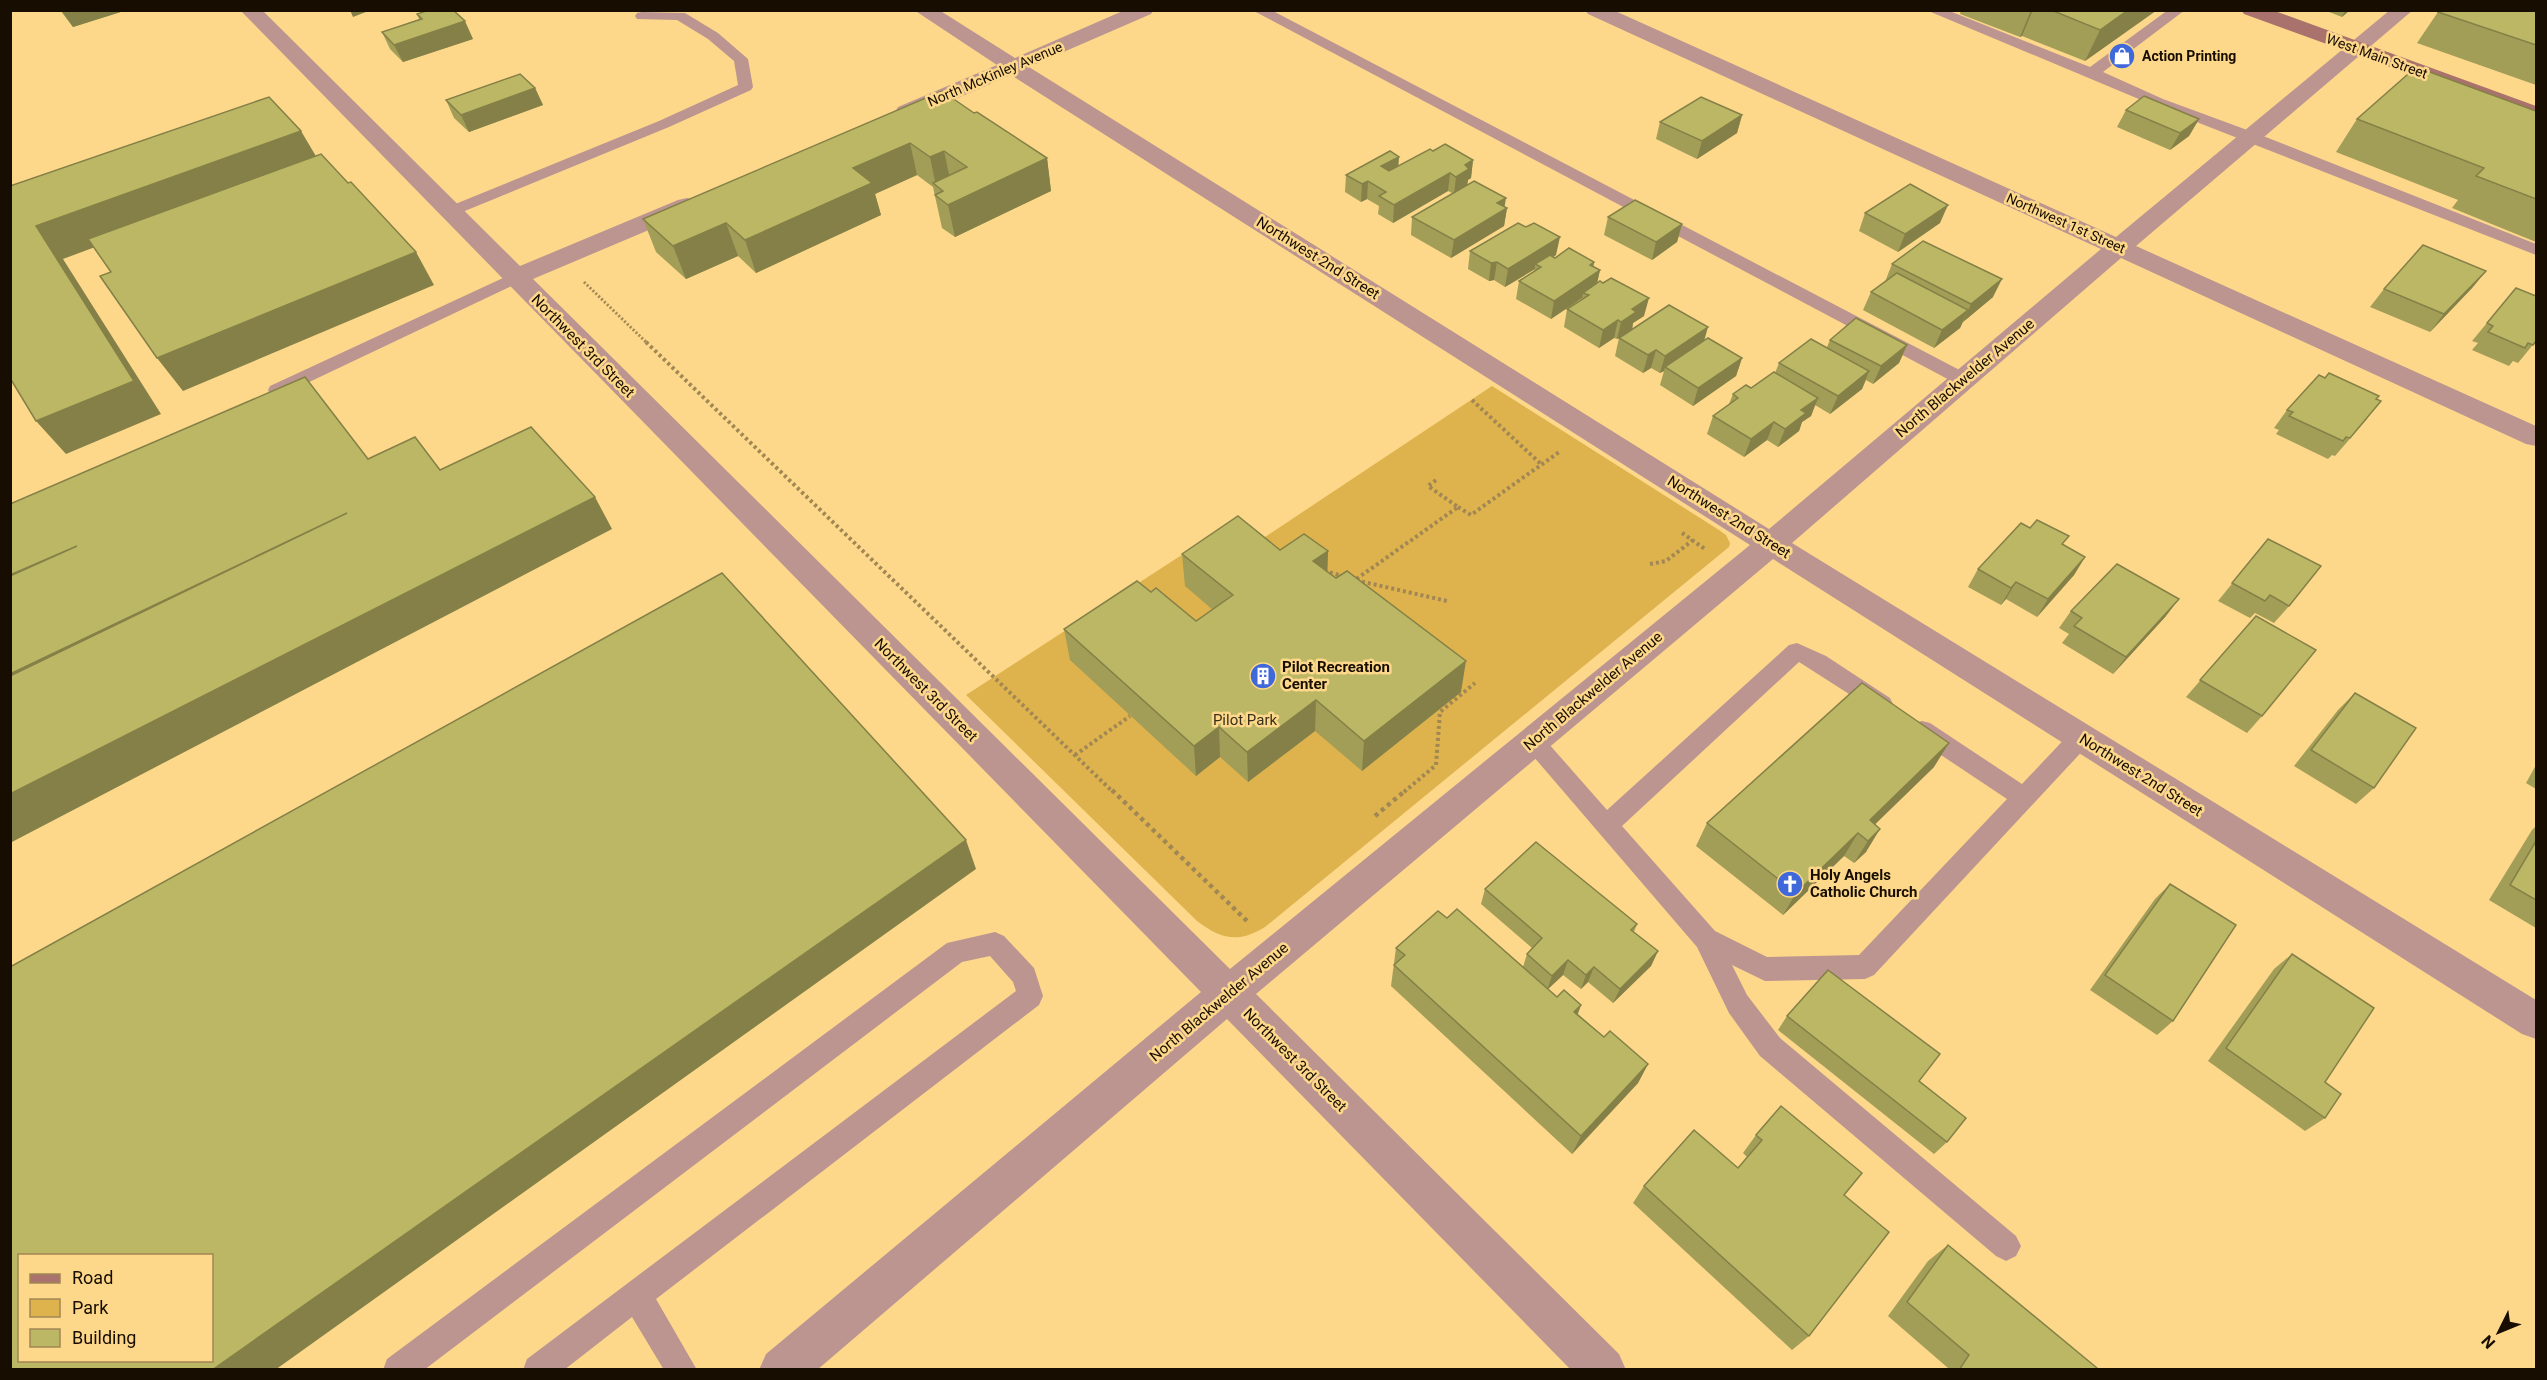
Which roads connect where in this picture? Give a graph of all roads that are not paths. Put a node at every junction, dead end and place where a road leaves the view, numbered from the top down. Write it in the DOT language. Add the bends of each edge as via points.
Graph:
graph roads {
  1 [pos="250,10"];
  2 [pos="924,10"];
  3 [pos="1144,10"];
  4 [pos="1259,10"];
  5 [pos="1595,10"];
  6 [pos="1933,10"];
  7 [pos="2178,10"];
  8 [pos="2251,10"];
  9 [pos="2403,10"];
  10 [pos="642,16"];
  11 [pos="2358,49"];
  12 [pos="1014,66"];
  13 [pos="2092,73"];
  14 [pos="2536,112"];
  15 [pos="891,118"];
  16 [pos="2253,136"];
  17 [pos="703,198"];
  18 [pos="449,212"];
  19 [pos="2119,247"];
  20 [pos="2536,250"];
  21 [pos="514,278"];
  22 [pos="1964,380"];
  23 [pos="263,396"];
  24 [pos="2536,437"];
  25 [pos="1771,544"];
  26 [pos="2081,737"];
  27 [pos="1533,742"];
  28 [pos="2024,798"];
  29 [pos="1606,826"];
  30 [pos="1706,939"];
  31 [pos="1229,993"];
  32 [pos="2536,1021"];
  33 [pos="2006,1245"];
  34 [pos="636,1295"];
  35 [pos="398,1370"];
  36 [pos="538,1370"];
  37 [pos="682,1370"];
  38 [pos="782,1370"];
  39 [pos="1603,1370"];
  1 -- 18 [label="street, Northwest 3rd Street"];
  2 -- 12 [label="street, Northwest 2nd Street"];
  3 -- 12 [label="street, North McKinley Avenue"];
  4 -- 22 [label="lane"];
  5 -- 19 [label="street, Northwest 1st Street"];
  6 -- 13 [label="lane"];
  7 -- 13 [label="lane"];
  8 -- 11 [label="main road, West Main Street"];
  9 -- 11 [label="street, North Blackwelder Avenue"];
  10 -- 18 [label="lane" via="680,16 714,36 741,59 746,87"];
  11 -- 14 [label="main road, West Main Street"];
  11 -- 16 [label="street, North Blackwelder Avenue"];
  12 -- 15 [label="street, North McKinley Avenue"];
  12 -- 25 [label="street, Northwest 2nd Street"];
  13 -- 16 [label="lane" via="2168,106"];
  16 -- 19 [label="street, North Blackwelder Avenue"];
  16 -- 20 [label="lane"];
  17 -- 21 [label="street"];
  18 -- 21 [label="street, Northwest 3rd Street"];
  19 -- 22 [label="street, North Blackwelder Avenue"];
  19 -- 24 [label="street, Northwest 1st Street"];
  21 -- 23 [label="lane"];
  21 -- 31 [label="street, Northwest 3rd Street"];
  22 -- 25 [label="street, North Blackwelder Avenue"];
  25 -- 26 [label="street, Northwest 2nd Street"];
  25 -- 27 [label="street, North Blackwelder Avenue"];
  26 -- 28 [label="lane"];
  26 -- 32 [label="street, Northwest 2nd Street"];
  27 -- 29 [label="lane"];
  27 -- 31 [label="street, North Blackwelder Avenue"];
  28 -- 29 [label="lane" via="1797,651"];
  28 -- 30 [label="lane" via="1865,967 1765,969"];
  29 -- 30 [label="lane"];
  30 -- 33 [label="lane" via="1738,1004 1770,1047"];
  31 -- 38 [label="street, North Blackwelder Avenue"];
  31 -- 39 [label="street, Northwest 3rd Street"];
  34 -- 35 [label="lane" via="1030,996 1026,976 995,944 956,951"];
  34 -- 36 [label="lane"];
  34 -- 37 [label="lane"];
}
